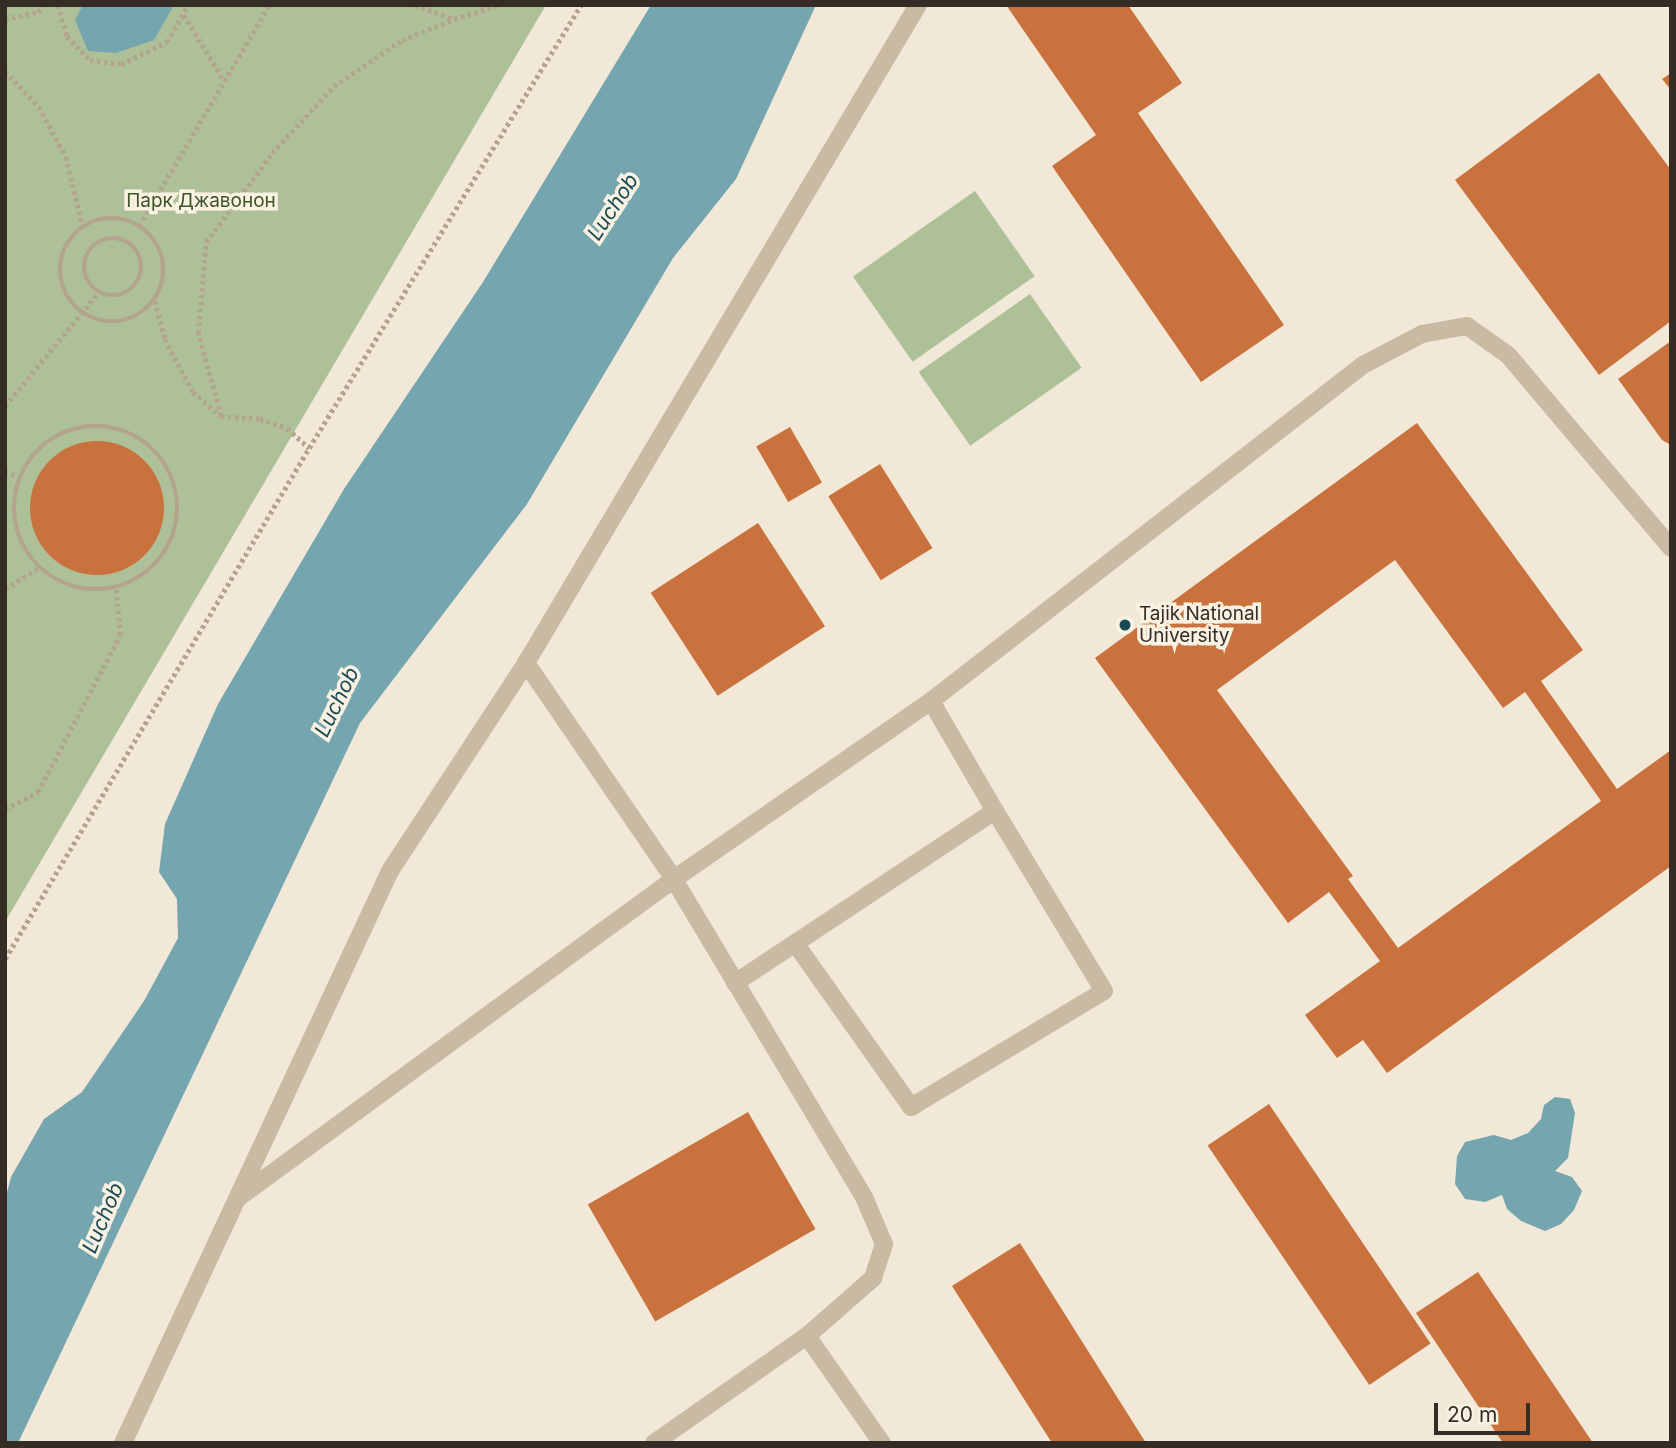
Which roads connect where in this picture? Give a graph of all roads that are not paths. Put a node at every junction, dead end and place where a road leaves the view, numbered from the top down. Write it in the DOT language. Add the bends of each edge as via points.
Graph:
graph roads {
  1 [pos="918,5"];
  2 [pos="1671,548"];
  3 [pos="526,663"];
  4 [pos="931,701"];
  5 [pos="995,811"];
  6 [pos="674,879"];
  7 [pos="795,943"];
  8 [pos="735,983"];
  9 [pos="235,1200"];
  10 [pos="807,1336"];
  11 [pos="123,1443"];
  12 [pos="654,1443"];
  13 [pos="882,1443"];
  1 -- 3 [label="lane"];
  2 -- 4 [label="lane" via="1508,355 1467,326 1422,334 1363,365"];
  3 -- 6 [label="lane"];
  3 -- 9 [label="lane" via="390,871"];
  4 -- 5 [label="lane"];
  4 -- 6 [label="lane"];
  5 -- 7 [label="lane"];
  5 -- 7 [label="lane" via="1104,991 911,1107"];
  6 -- 8 [label="lane"];
  6 -- 9 [label="lane"];
  7 -- 8 [label="lane"];
  8 -- 10 [label="lane" via="864,1197 884,1244 873,1278"];
  9 -- 11 [label="lane"];
  10 -- 12 [label="lane"];
  10 -- 13 [label="lane"];
}
